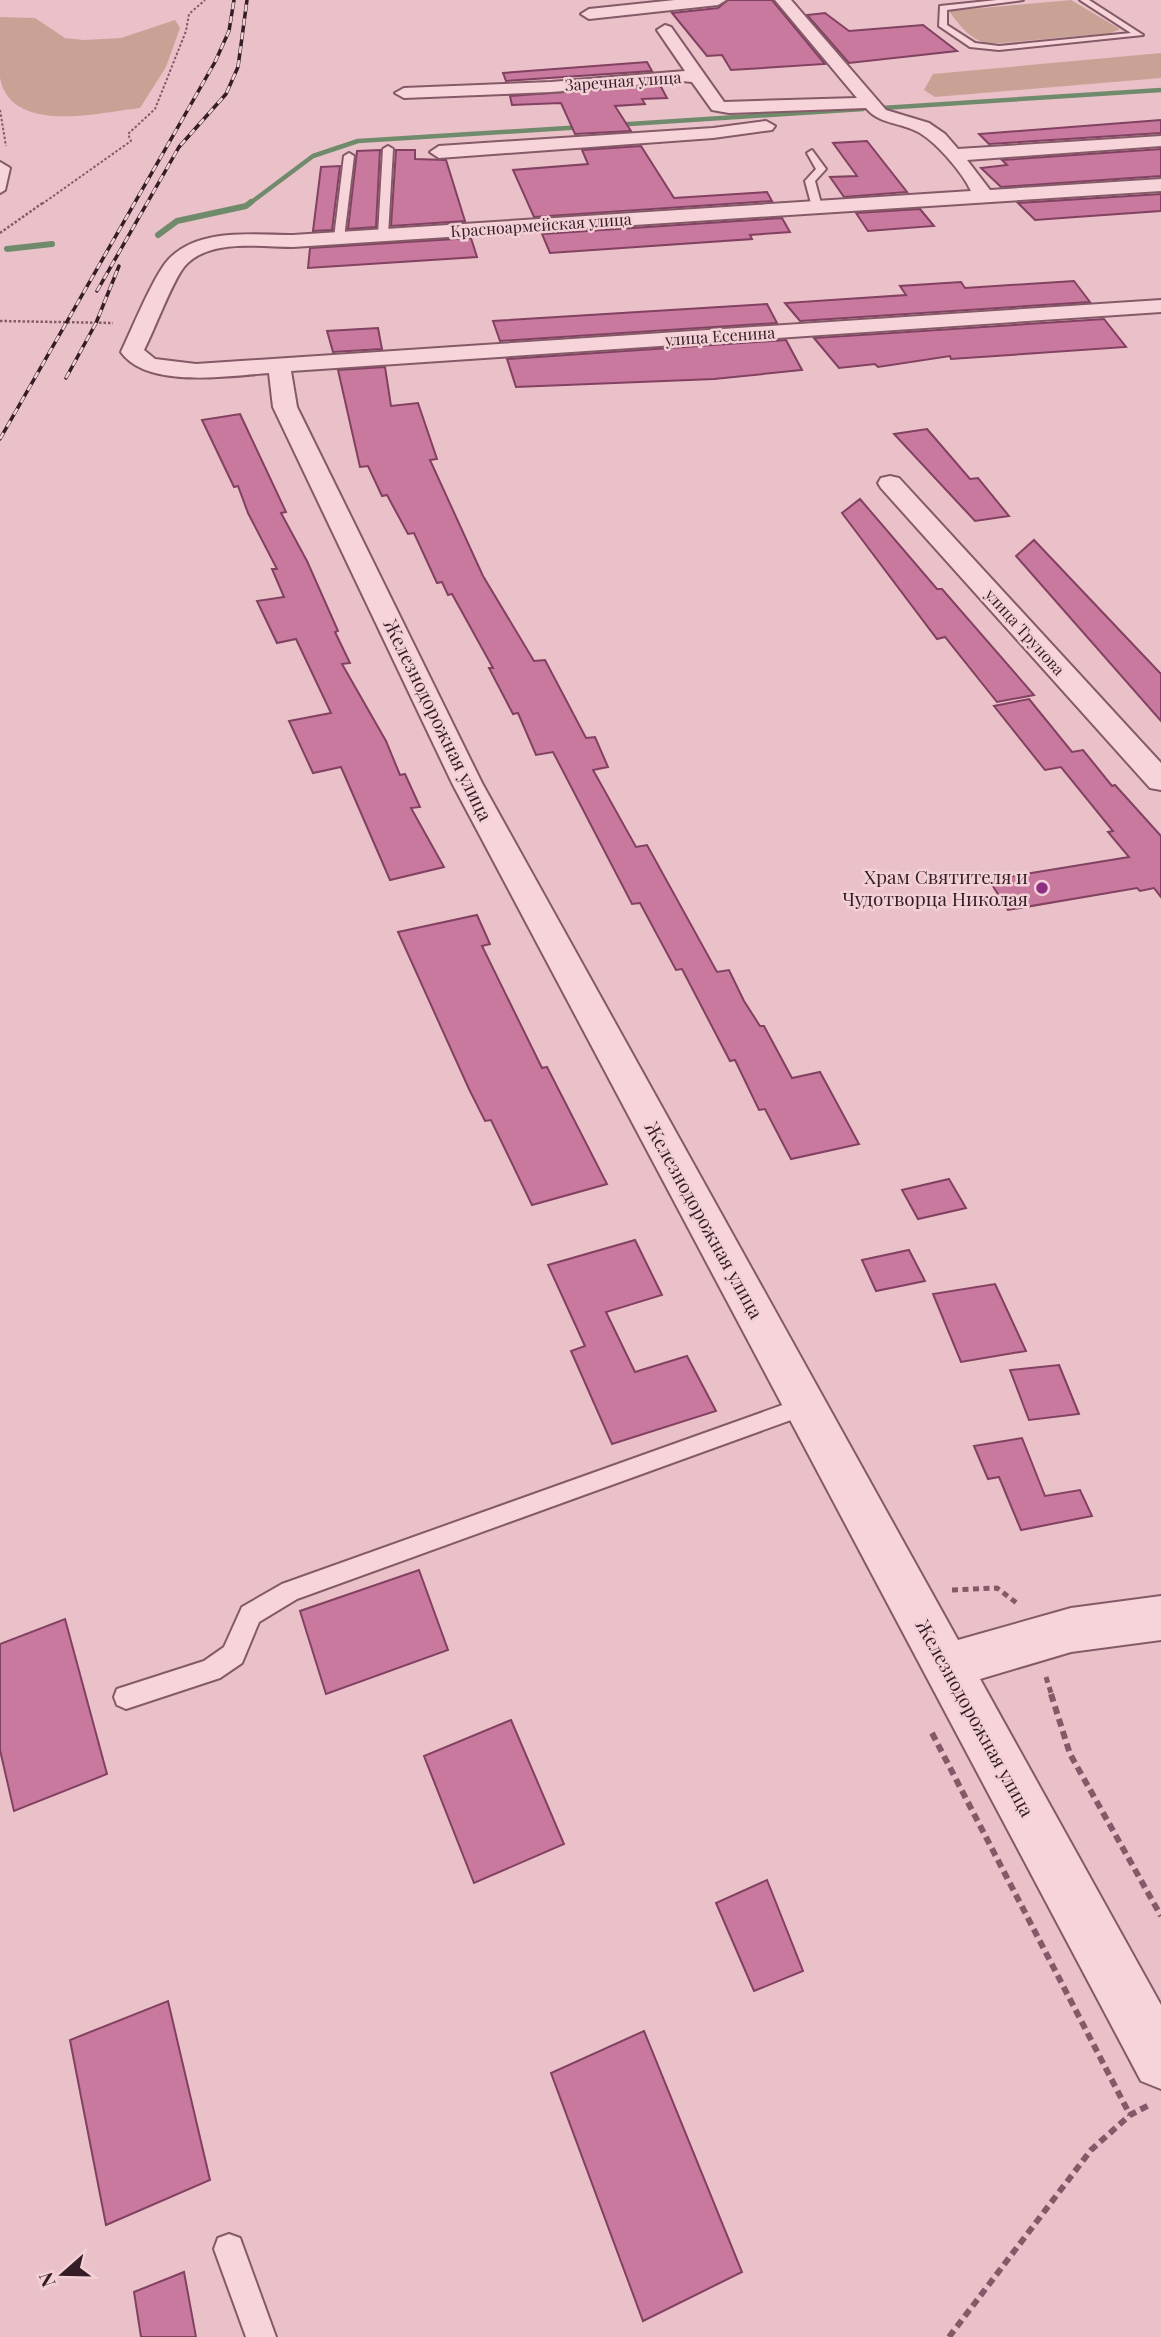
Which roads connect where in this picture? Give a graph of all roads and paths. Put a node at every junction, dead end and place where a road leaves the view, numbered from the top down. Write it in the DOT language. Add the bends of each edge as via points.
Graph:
graph roads {
  1 [pos="205,0"];
  2 [pos="718,0"];
  3 [pos="783,0"];
  4 [pos="1019,0"];
  5 [pos="1084,0"];
  6 [pos="589,14"];
  7 [pos="665,30"];
  8 [pos="697,77"];
  9 [pos="404,93"];
  10 [pos="875,108"];
  11 [pos="0,110"];
  12 [pos="1161,141"];
  13 [pos="388,149"];
  14 [pos="439,152"];
  15 [pos="811,153"];
  16 [pos="952,155"];
  17 [pos="349,156"];
  18 [pos="3,167"];
  19 [pos="1161,185"];
  20 [pos="0,190"];
  21 [pos="983,196"];
  22 [pos="817,207"];
  23 [pos="0,233"];
  24 [pos="383,235"];
  25 [pos="339,238"];
  26 [pos="1161,306"];
  27 [pos="0,321"];
  28 [pos="146,324"];
  29 [pos="279,366"];
  30 [pos="890,483"];
  31 [pos="1161,781"];
  32 [pos="805,1406"];
  33 [pos="1161,1618"];
  34 [pos="1035,1640"];
  35 [pos="946,1666"];
  36 [pos="126,1697"];
  37 [pos="928,1727"];
  38 [pos="1161,1916"];
  39 [pos="1161,2061"];
  40 [pos="1161,2099"];
  41 [pos="1130,2115"];
  42 [pos="229,2249"];
  43 [pos="261,2337"];
  44 [pos="949,2337"];
  1 -- 23 [label="path" via="189,14 155,109 128,134 131,141"];
  2 -- 6 [label="street"];
  3 -- 10 [label="street"];
  4 -- 5 [label="lane" via="943,8 943,26 973,45 999,48 1139,34"];
  7 -- 8 [label="street"];
  8 -- 9 [label="street, Заречная улица"];
  8 -- 10 [label="street, Заречная улица" via="719,106"];
  10 -- 14 [label="street" via="713,133"];
  10 -- 16 [label="street, Заречная улица" via="923,127"];
  11 -- 18 [label="path" via="7,136"];
  12 -- 16 [label="street"];
  13 -- 24 [label="lane"];
  15 -- 22 [label="lane" via="821,169 810,181"];
  16 -- 21 [label="street, Заречная улица"];
  17 -- 25 [label="lane"];
  18 -- 20 [label="lane"];
  19 -- 21 [label="street, Красноармейская улица"];
  21 -- 22 [label="street, Красноармейская улица"];
  22 -- 24 [label="street, Красноармейская улица"];
  24 -- 25 [label="street, Красноармейская улица"];
  25 -- 28 [label="street, Красноармейская улица" via="256,243 226,240 202,247 176,263"];
  26 -- 29 [label="street, улица Есенина"];
  27 -- 28 [label="path"];
  28 -- 29 [label="street, Красноармейская улица" via="132,352 149,365 196,371"];
  29 -- 32 [label="street, Железнодорожная улица" via="285,407 467,783"];
  30 -- 31 [label="street, улица Трунова"];
  32 -- 35 [label="street, Железнодорожная улица"];
  32 -- 36 [label="lane" via="290,1591 250,1615 233,1655 211,1670"];
  33 -- 34 [label="street" via="1071,1630"];
  34 -- 35 [label="street"];
  34 -- 38 [label="path" via="1070,1754"];
  35 -- 39 [label="street, Железнодорожная улица"];
  37 -- 41 [label="path"];
  40 -- 41 [label="path"];
  41 -- 44 [label="path" via="1091,2150"];
  42 -- 43 [label="lane"];
}
